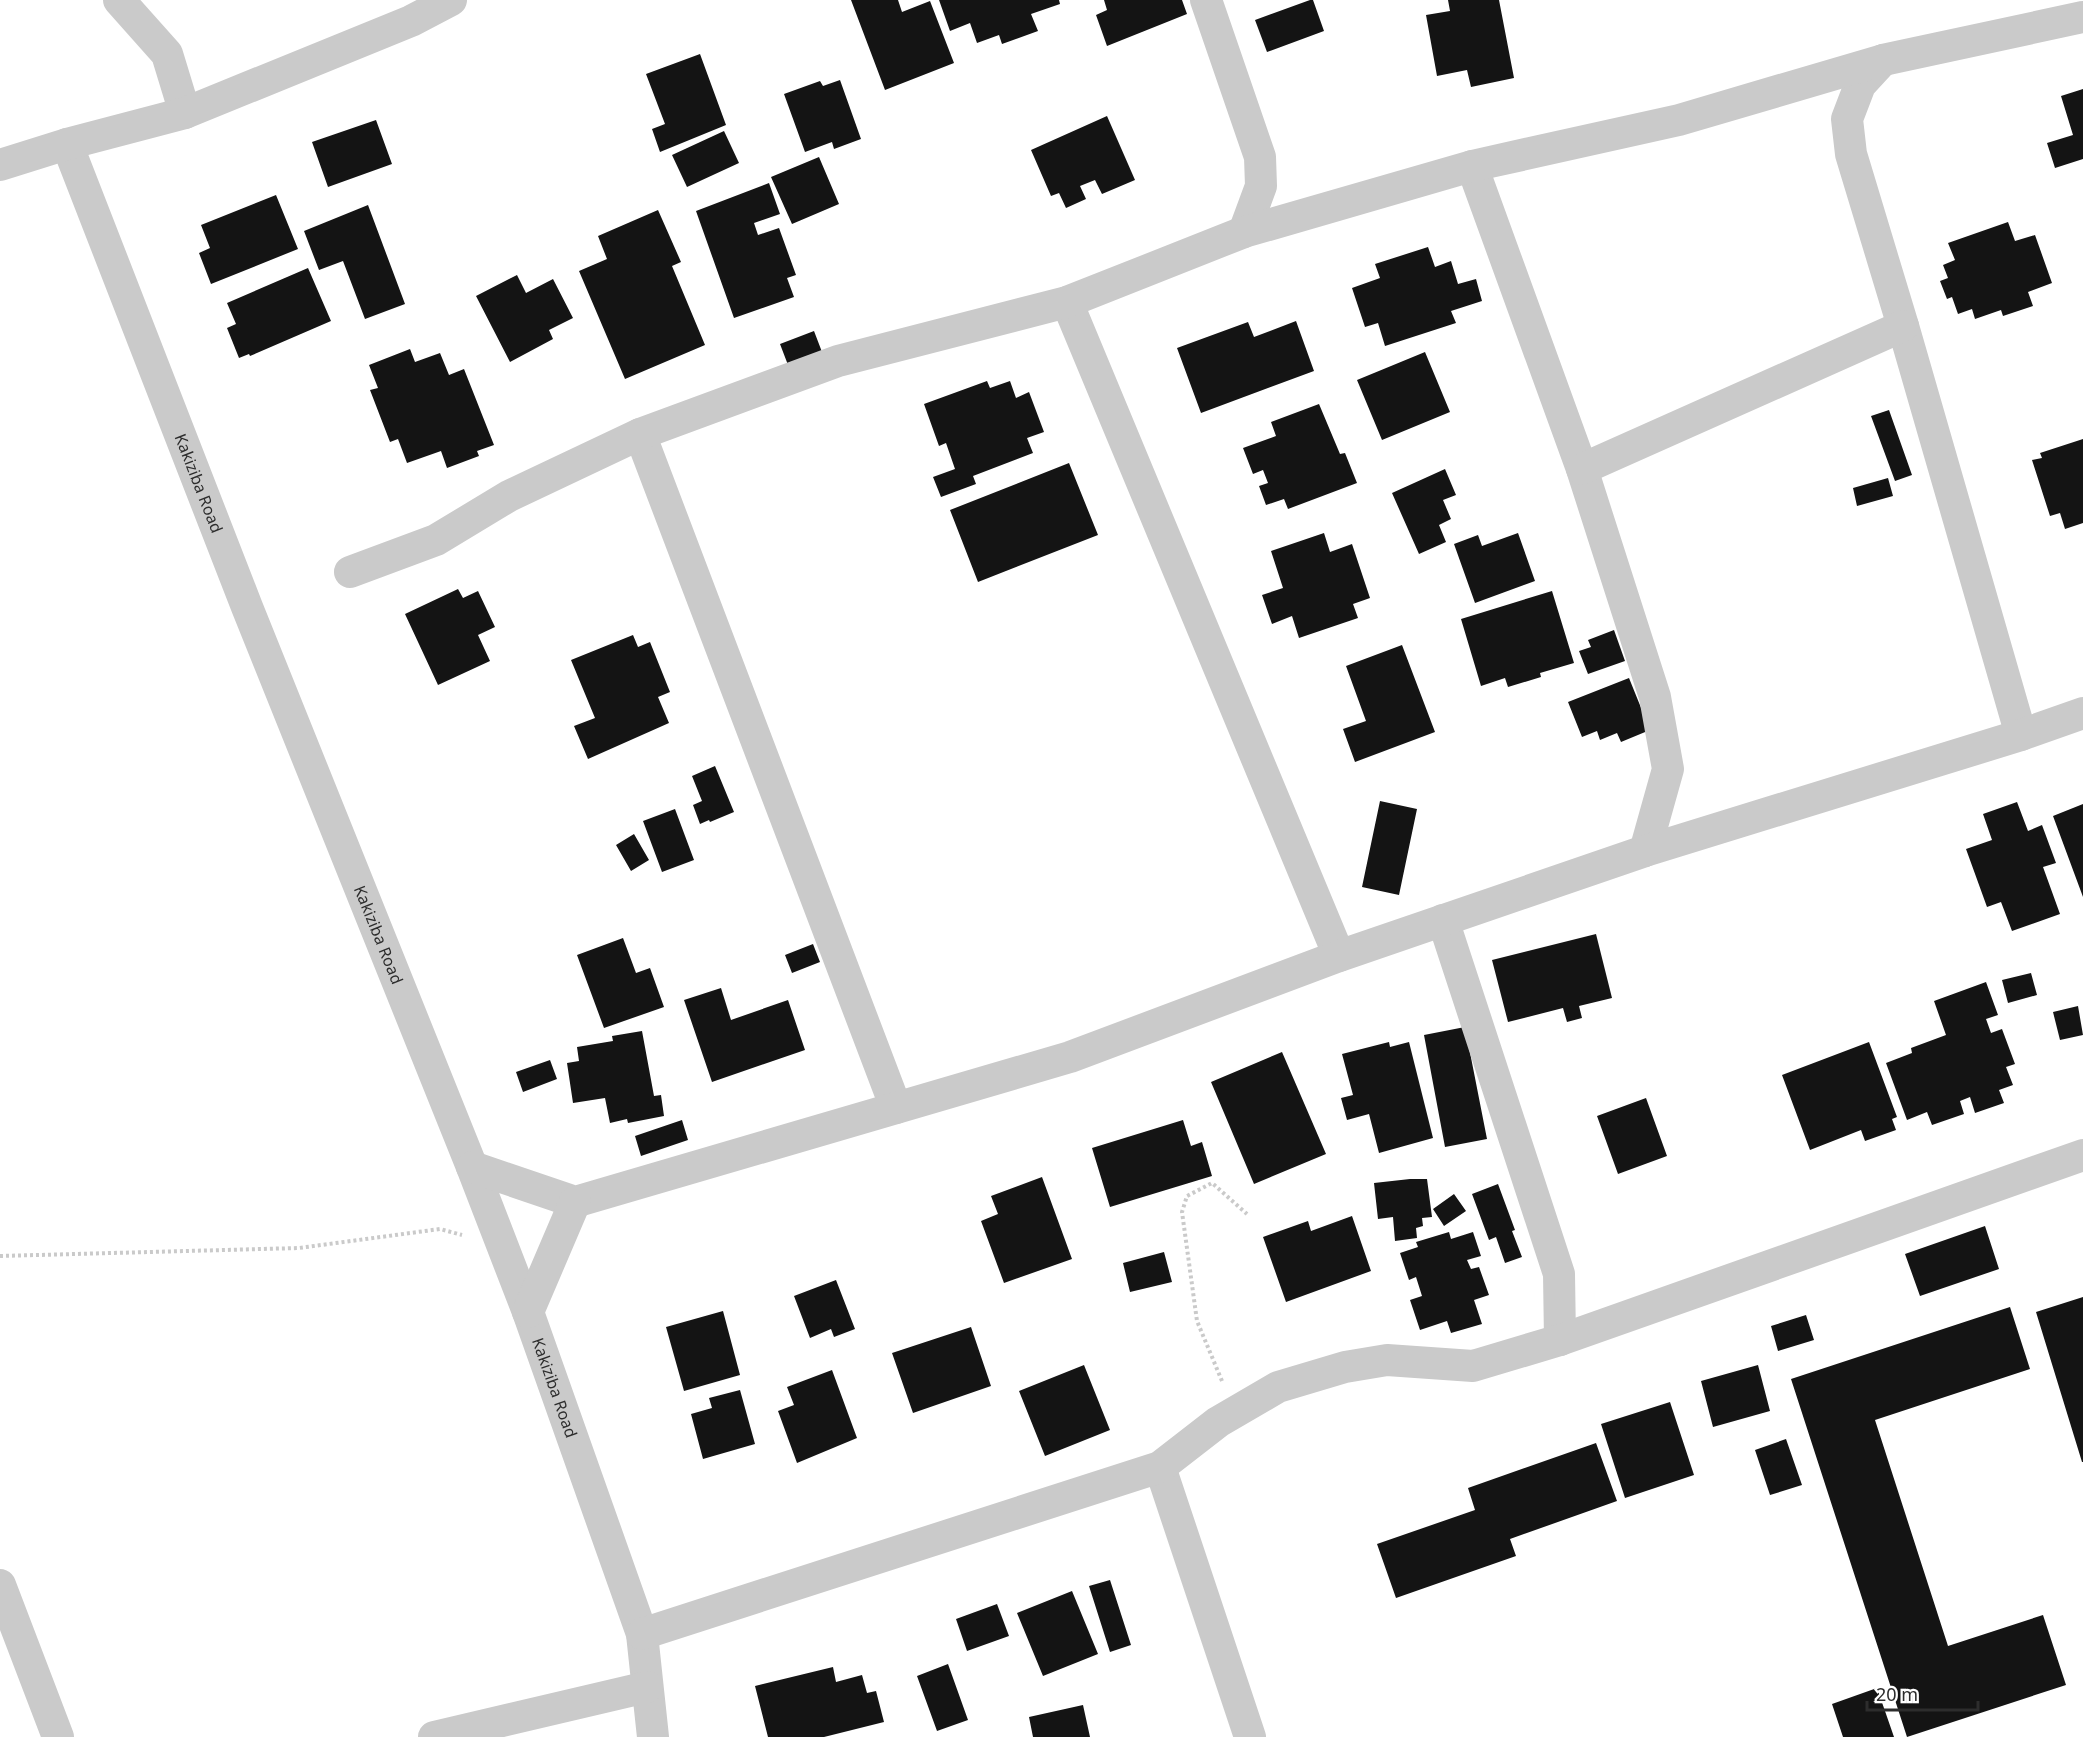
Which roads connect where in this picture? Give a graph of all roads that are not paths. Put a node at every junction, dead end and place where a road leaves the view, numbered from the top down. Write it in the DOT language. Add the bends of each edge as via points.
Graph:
graph roads {
  1 [pos="119,0"];
  2 [pos="451,0"];
  3 [pos="1206,0"];
  4 [pos="2083,17"];
  5 [pos="1883,60"];
  6 [pos="185,113"];
  7 [pos="67,144"];
  8 [pos="0,165"];
  9 [pos="1472,166"];
  10 [pos="1244,232"];
  11 [pos="1067,302"];
  12 [pos="1903,326"];
  13 [pos="640,434"];
  14 [pos="1582,469"];
  15 [pos="350,572"];
  16 [pos="2083,712"];
  17 [pos="2021,735"];
  18 [pos="1645,851"];
  19 [pos="1443,920"];
  20 [pos="1339,956"];
  21 [pos="896,1108"];
  22 [pos="2083,1155"];
  23 [pos="472,1167"];
  24 [pos="575,1202"];
  25 [pos="528,1312"];
  26 [pos="1560,1340"];
  27 [pos="1160,1467"];
  28 [pos="0,1585"];
  29 [pos="642,1634"];
  30 [pos="647,1688"];
  31 [pos="58,1737"];
  32 [pos="434,1737"];
  33 [pos="653,1737"];
  34 [pos="1250,1737"];
  1 -- 6 [label="street" via="167,54"];
  2 -- 6 [label="street" via="411,21"];
  3 -- 10 [label="street" via="1260,157 1261,186"];
  4 -- 5 [label="street"];
  5 -- 9 [label="street" via="1679,120"];
  5 -- 12 [label="street" via="1860,85 1847,119 1851,154"];
  6 -- 7 [label="street"];
  7 -- 8 [label="street"];
  7 -- 23 [label="street, Kakiziba Road" via="247,607"];
  9 -- 10 [label="street"];
  9 -- 14 [label="street"];
  10 -- 11 [label="street"];
  11 -- 13 [label="street" via="838,361"];
  11 -- 20 [label="street"];
  12 -- 14 [label="street"];
  12 -- 17 [label="street"];
  13 -- 15 [label="street" via="509,496 436,540"];
  13 -- 21 [label="street"];
  14 -- 18 [label="street" via="1655,697 1668,769"];
  16 -- 17 [label="street"];
  17 -- 18 [label="street"];
  18 -- 19 [label="street"];
  19 -- 20 [label="street"];
  19 -- 26 [label="street" via="1559,1274"];
  20 -- 21 [label="street" via="1070,1057"];
  21 -- 24 [label="street"];
  22 -- 26 [label="street"];
  23 -- 24 [label="street"];
  23 -- 25 [label="street, Kakiziba Road"];
  24 -- 25 [label="street"];
  25 -- 29 [label="street, Kakiziba Road"];
  26 -- 27 [label="street" via="1473,1366 1387,1360 1345,1367 1278,1387 1218,1422"];
  27 -- 29 [label="street"];
  27 -- 34 [label="street"];
  28 -- 31 [label="street"];
  29 -- 30 [label="street, Kakiziba Road"];
  30 -- 32 [label="street"];
  30 -- 33 [label="street, Kakiziba Road"];
}
